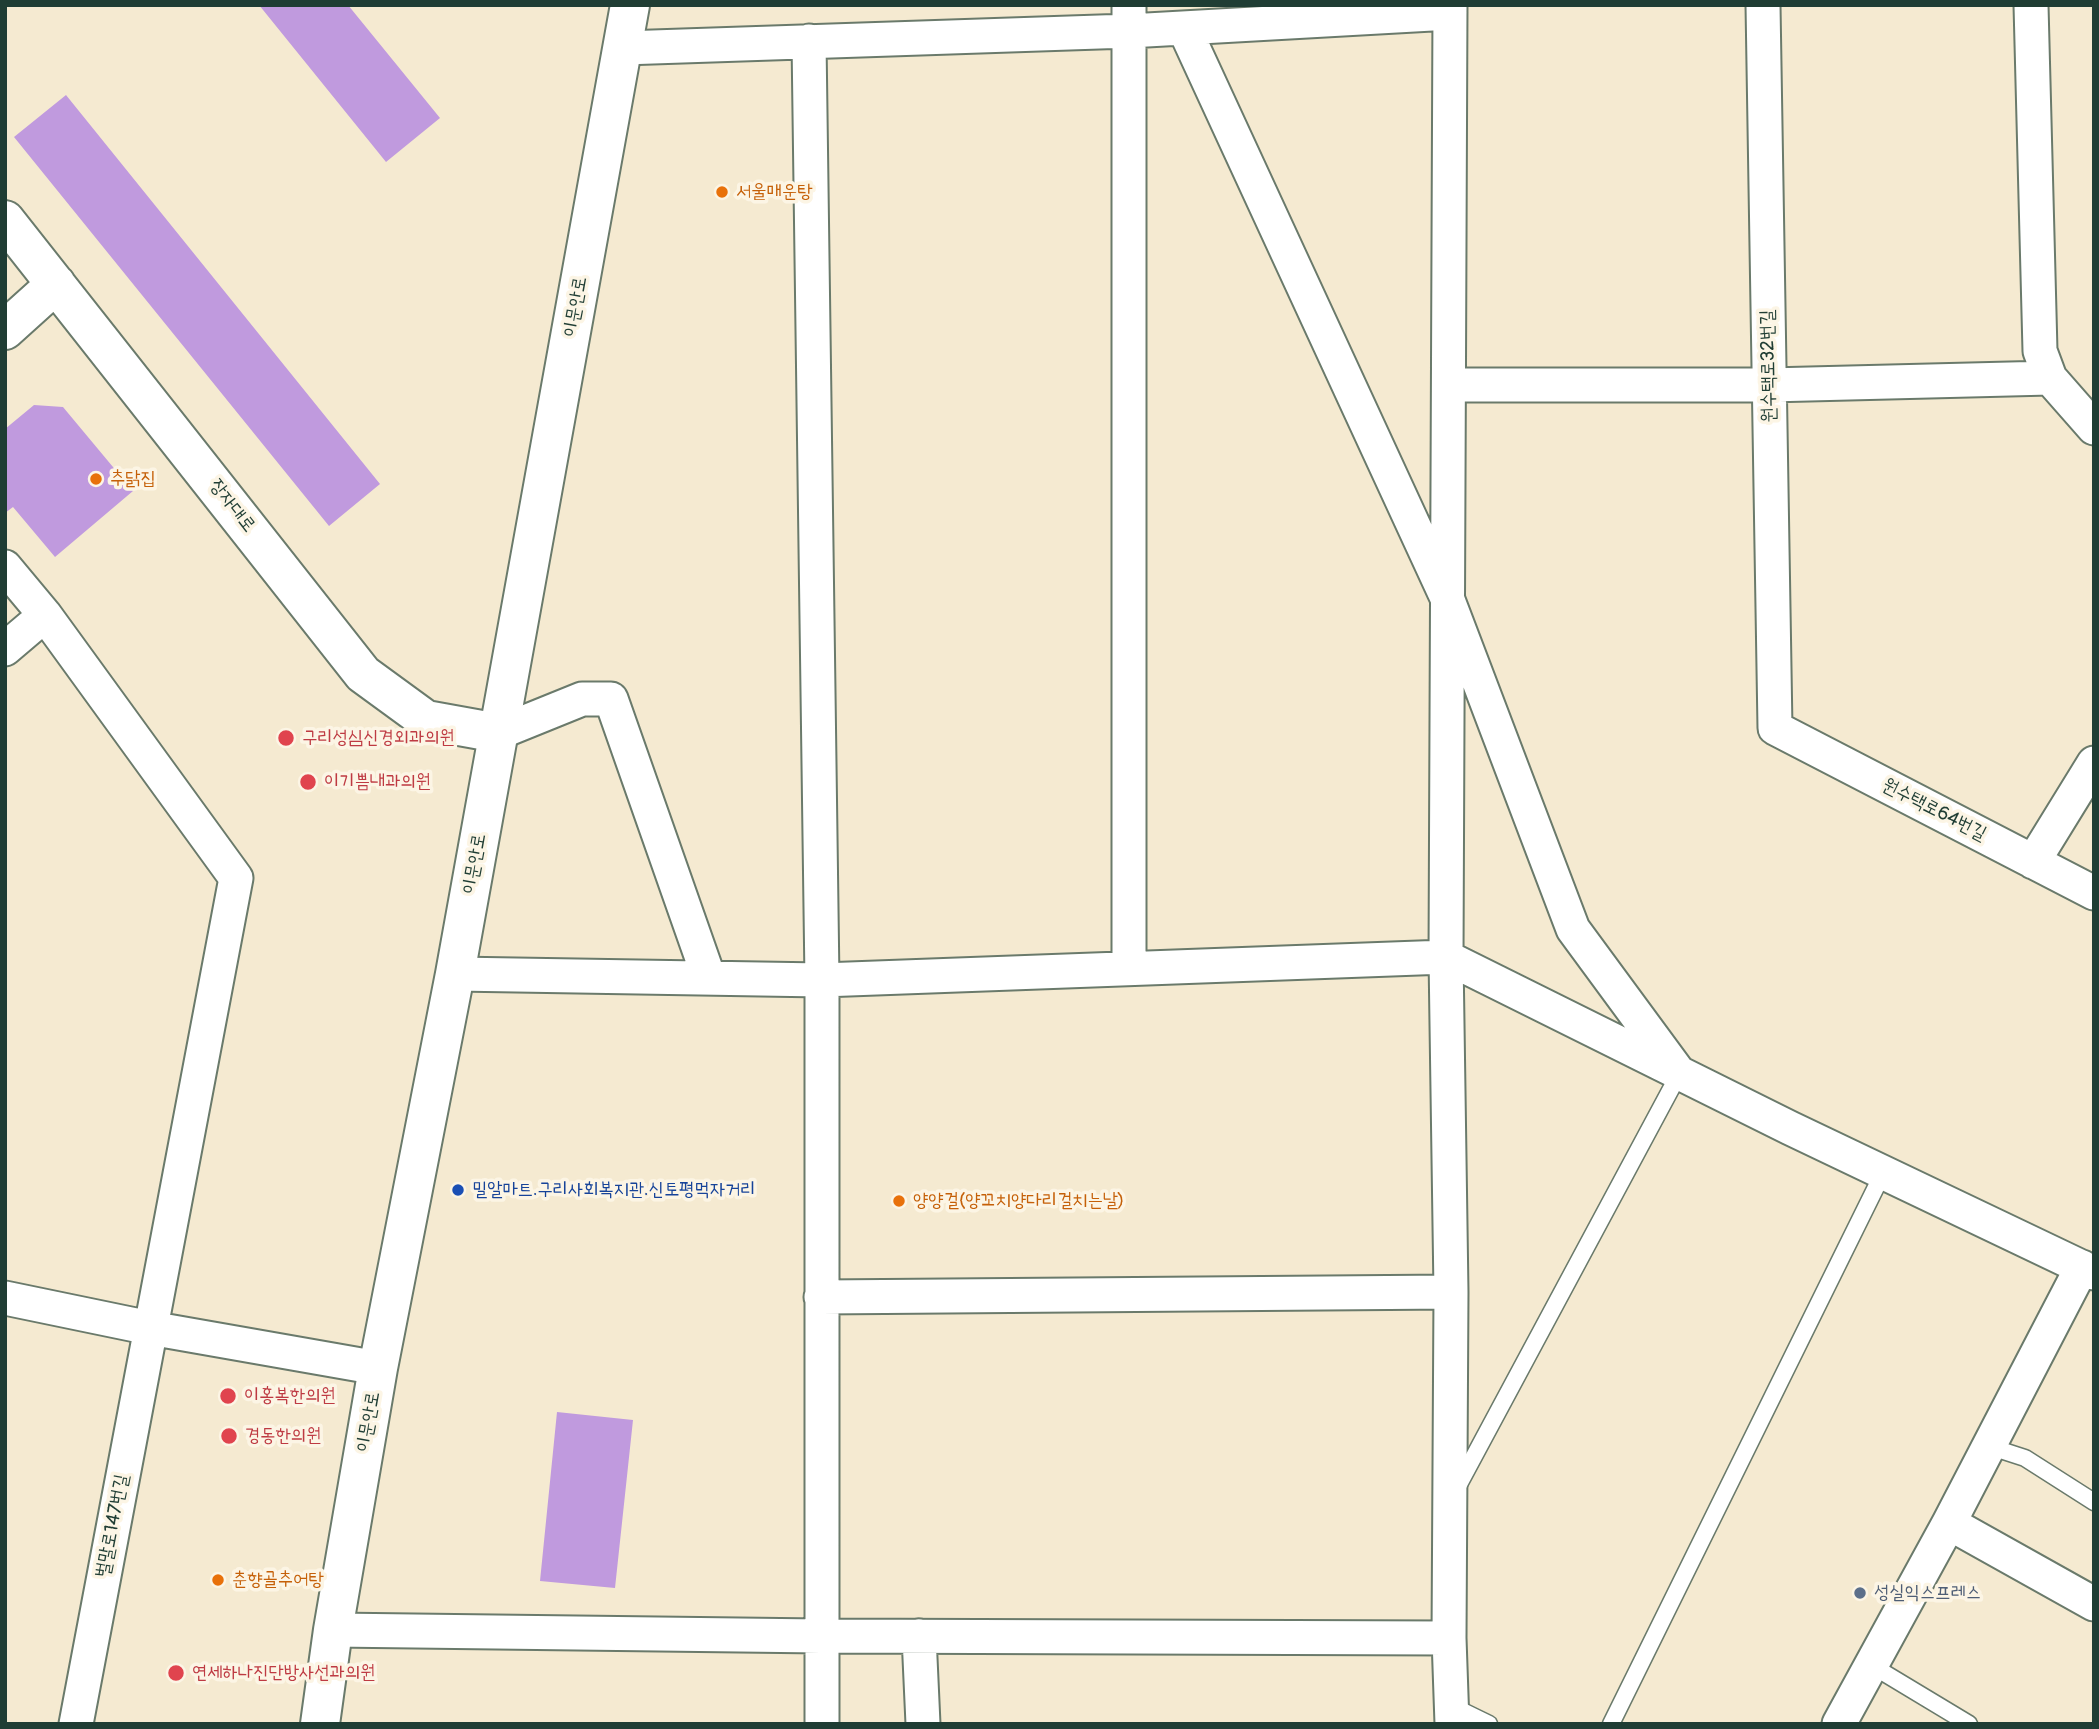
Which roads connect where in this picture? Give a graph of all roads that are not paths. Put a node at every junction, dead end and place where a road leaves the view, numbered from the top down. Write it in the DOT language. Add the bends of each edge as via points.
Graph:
graph roads {
  1 [pos="630,5"];
  2 [pos="1763,5"];
  3 [pos="2031,5"];
  4 [pos="1450,9"];
  5 [pos="1129,18"];
  6 [pos="1184,27"];
  7 [pos="809,41"];
  8 [pos="623,48"];
  9 [pos="5,220"];
  10 [pos="56,284"];
  11 [pos="5,330"];
  12 [pos="2050,378"];
  13 [pos="1449,385"];
  14 [pos="1769,385"];
  15 [pos="2094,428"];
  16 [pos="5,567"];
  17 [pos="1448,600"];
  18 [pos="45,615"];
  19 [pos="5,649"];
  20 [pos="1775,727"];
  21 [pos="498,733"];
  22 [pos="2094,763"];
  23 [pos="2033,862"];
  24 [pos="2094,893"];
  25 [pos="1446,957"];
  26 [pos="1129,968"];
  27 [pos="455,974"];
  28 [pos="709,978"];
  29 [pos="822,979"];
  30 [pos="1679,1073"];
  31 [pos="1883,1172"];
  32 [pos="2088,1270"];
  33 [pos="1451,1292"];
  34 [pos="821,1297"];
  35 [pos="5,1298"];
  36 [pos="150,1328"];
  37 [pos="379,1368"];
  38 [pos="1988,1446"];
  39 [pos="1450,1502"];
  40 [pos="2094,1502"];
  41 [pos="1948,1523"];
  42 [pos="2094,1604"];
  43 [pos="332,1630"];
  44 [pos="821,1636"];
  45 [pos="919,1636"];
  46 [pos="1449,1638"];
  47 [pos="1871,1665"];
  48 [pos="1451,1714"];
  49 [pos="76,1724"];
  50 [pos="320,1724"];
  51 [pos="822,1724"];
  52 [pos="923,1724"];
  53 [pos="1489,1724"];
  54 [pos="1611,1724"];
  55 [pos="1839,1724"];
  56 [pos="1969,1724"];
  1 -- 8 [label="street, 이문안로"];
  2 -- 14 [label="street, 원수택로32번길"];
  3 -- 12 [label="street" via="2040,351"];
  4 -- 6 [label="street"];
  4 -- 13 [label="street"];
  5 -- 6 [label="street"];
  5 -- 7 [label="street"];
  5 -- 26 [label="street"];
  6 -- 17 [label="street"];
  7 -- 8 [label="street"];
  7 -- 29 [label="street"];
  8 -- 21 [label="street, 이문안로"];
  9 -- 10 [label="street, 장자대로"];
  10 -- 11 [label="street"];
  10 -- 21 [label="street, 장자대로" via="363,674 426,720"];
  12 -- 14 [label="street"];
  12 -- 15 [label="street"];
  13 -- 14 [label="street"];
  13 -- 17 [label="street"];
  14 -- 20 [label="street, 원수택로32번길"];
  16 -- 18 [label="street, 벌말로147번길"];
  17 -- 25 [label="street"];
  17 -- 30 [label="street" via="1573,929"];
  18 -- 19 [label="street"];
  18 -- 36 [label="street, 벌말로147번길" via="236,878"];
  20 -- 23 [label="street, 원수택로64번길"];
  21 -- 27 [label="street, 이문안로"];
  21 -- 28 [label="street" via="582,699 611,699"];
  22 -- 23 [label="street"];
  23 -- 24 [label="street, 원수택로64번길"];
  25 -- 26 [label="street"];
  25 -- 30 [label="street"];
  25 -- 33 [label="street"];
  26 -- 29 [label="street"];
  27 -- 28 [label="street"];
  27 -- 37 [label="street, 이문안로"];
  28 -- 29 [label="street"];
  29 -- 34 [label="street"];
  30 -- 31 [label="street"];
  30 -- 39 [label="lane"];
  31 -- 32 [label="street"];
  31 -- 54 [label="lane"];
  32 -- 38 [label="street"];
  33 -- 34 [label="street"];
  33 -- 39 [label="street"];
  34 -- 44 [label="street"];
  35 -- 36 [label="street"];
  36 -- 37 [label="street"];
  36 -- 49 [label="street, 벌말로147번길"];
  37 -- 43 [label="street, 이문안로"];
  38 -- 40 [label="lane" via="2025,1458"];
  38 -- 41 [label="street"];
  39 -- 46 [label="street"];
  41 -- 42 [label="street"];
  41 -- 47 [label="street"];
  43 -- 44 [label="street"];
  43 -- 50 [label="street, 이문안로"];
  44 -- 45 [label="street"];
  44 -- 51 [label="street"];
  45 -- 46 [label="street"];
  45 -- 52 [label="street"];
  46 -- 48 [label="street"];
  47 -- 55 [label="street"];
  47 -- 56 [label="lane"];
  48 -- 53 [label="lane"];
}
